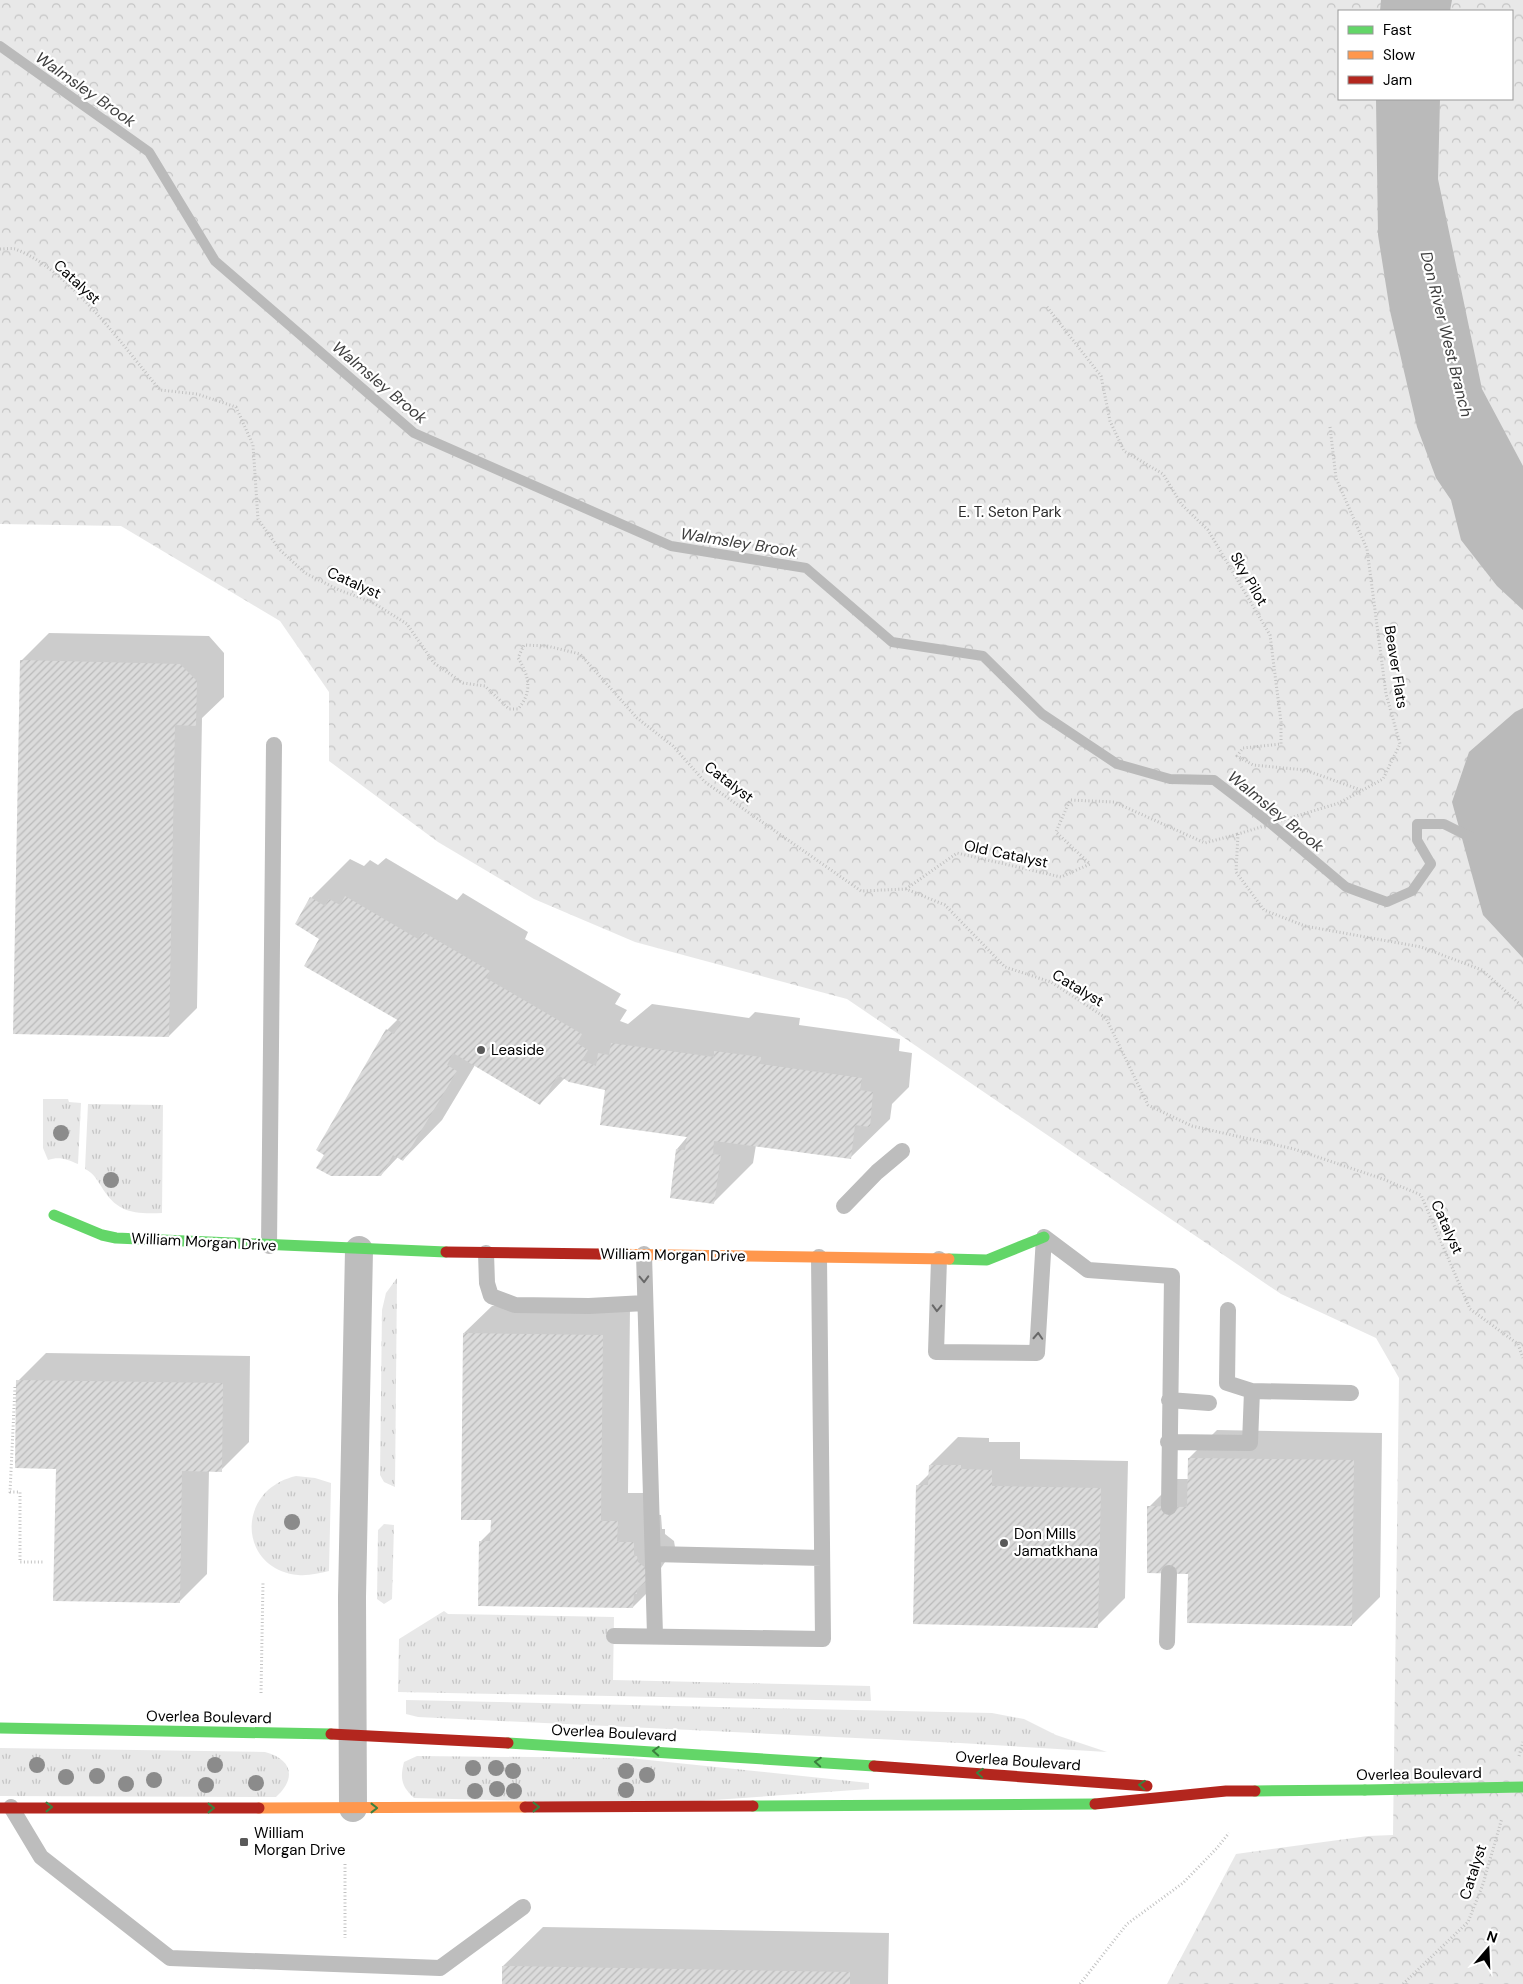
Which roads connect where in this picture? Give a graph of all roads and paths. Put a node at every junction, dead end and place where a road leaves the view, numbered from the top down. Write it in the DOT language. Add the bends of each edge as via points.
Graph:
graph roads {
  1 [pos="0,249"];
  2 [pos="1047,307"];
  3 [pos="1330,427"];
  4 [pos="274,745"];
  5 [pos="1362,790"];
  6 [pos="1238,834"];
  7 [pos="906,889"];
  8 [pos="1523,1007"];
  9 [pos="902,1151"];
  10 [pos="844,1206"];
  11 [pos="54,1214"];
  12 [pos="1044,1237"];
  13 [pos="269,1246"];
  14 [pos="359,1250"];
  15 [pos="486,1253"];
  16 [pos="644,1254"];
  17 [pos="819,1257"];
  18 [pos="939,1259"];
  19 [pos="645,1303"];
  20 [pos="1228,1310"];
  21 [pos="1523,1358"];
  22 [pos="15,1387"];
  23 [pos="1252,1391"];
  24 [pos="1351,1393"];
  25 [pos="1169,1400"];
  26 [pos="1208,1403"];
  27 [pos="1168,1442"];
  28 [pos="1169,1507"];
  29 [pos="653,1554"];
  30 [pos="822,1558"];
  31 [pos="44,1562"];
  32 [pos="1169,1573"];
  33 [pos="263,1582"];
  34 [pos="655,1635"];
  35 [pos="614,1636"];
  36 [pos="1167,1642"];
  37 [pos="261,1693"];
  38 [pos="0,1728"];
  39 [pos="351,1734"];
  40 [pos="1523,1742"];
  41 [pos="1518,1760"];
  42 [pos="1523,1788"];
  43 [pos="1226,1791"];
  44 [pos="6,1808"];
  45 [pos="353,1808"];
  46 [pos="1502,1817"];
  47 [pos="1229,1833"];
  48 [pos="345,1864"];
  49 [pos="522,1907"];
  50 [pos="345,1965"];
  51 [pos="1080,1984"];
  52 [pos="1403,1984"];
  1 -- 7 [label="path, Catalyst" via="14,248 46,267 77,294 160,390 197,394 236,407 253,445 258,519 279,549 305,573 372,602 407,624 434,663 463,683 485,686 509,710 518,708 525,701 529,689 526,670 518,658 524,645 546,646 580,654 637,718 673,746 705,782 861,891"];
  2 -- 5 [label="path, Sky Pilot" via="1101,376 1110,421 1124,451 1163,474 1182,505 1208,530 1270,635 1281,744 1243,748 1238,756 1253,765 1305,770"];
  3 -- 5 [label="path, Beaver Flats" via="1336,478 1367,549 1386,694 1400,744 1383,779"];
  4 -- 13 [label="lane"];
  5 -- 6 [label="path, Beaver Flats" via="1339,803"];
  6 -- 7 [label="path, Old Catalyst" via="1205,843 1114,802 1070,800 1056,832 1090,864 1061,877 957,853"];
  6 -- 8 [label="path" via="1236,872 1264,910 1305,926 1430,950 1482,970"];
  7 -- 21 [label="path, Catalyst" via="945,905 1005,967 1051,982 1106,1018 1148,1105 1192,1126 1294,1149 1421,1195 1470,1309 1518,1344"];
  9 -- 10 [label="lane"];
  11 -- 13 [label="main road, William Morgan Drive" via="116,1238"];
  12 -- 18 [label="main road, William Morgan Drive" via="987,1260"];
  18 -- 12 [label="lane, one-way" via="936,1352 1037,1353"];
  12 -- 25 [label="lane" via="1088,1270 1172,1276"];
  13 -- 14 [label="main road, William Morgan Drive"];
  14 -- 15 [label="main road, William Morgan Drive"];
  14 -- 39 [label="street"];
  15 -- 16 [label="main road, William Morgan Drive"];
  15 -- 19 [label="lane" via="491,1296 515,1305"];
  16 -- 17 [label="main road, William Morgan Drive"];
  16 -- 19 [label="lane, one-way"];
  17 -- 18 [label="main road, William Morgan Drive"];
  17 -- 30 [label="lane"];
  19 -- 29 [label="lane"];
  20 -- 23 [label="lane" via="1227,1383"];
  22 -- 31 [label="path" via="10,1492 20,1492 20,1562"];
  23 -- 24 [label="lane"];
  23 -- 27 [label="lane" via="1250,1442"];
  25 -- 26 [label="lane"];
  25 -- 27 [label="lane"];
  27 -- 28 [label="lane"];
  29 -- 30 [label="lane"];
  29 -- 34 [label="lane"];
  30 -- 34 [label="lane" via="823,1639"];
  32 -- 36 [label="lane"];
  33 -- 37 [label="path"];
  34 -- 35 [label="lane"];
  38 -- 39 [label="main road, Overlea Boulevard"];
  43 -- 39 [label="main road, Overlea Boulevard, one-way" via="720,1754"];
  39 -- 45 [label="street"];
  40 -- 41 [label="path"];
  42 -- 43 [label="main road, Overlea Boulevard, bridge"];
  45 -- 43 [label="main road, Overlea Boulevard, one-way" via="1095,1804"];
  44 -- 45 [label="main road, Overlea Boulevard, one-way"];
  44 -- 50 [label="lane" via="41,1858 170,1958"];
  46 -- 52 [label="path, Catalyst" via="1483,1884 1468,1922"];
  47 -- 51 [label="path" via="1183,1884 1127,1924"];
  48 -- 50 [label="path"];
  49 -- 50 [label="lane" via="440,1968"];
}
